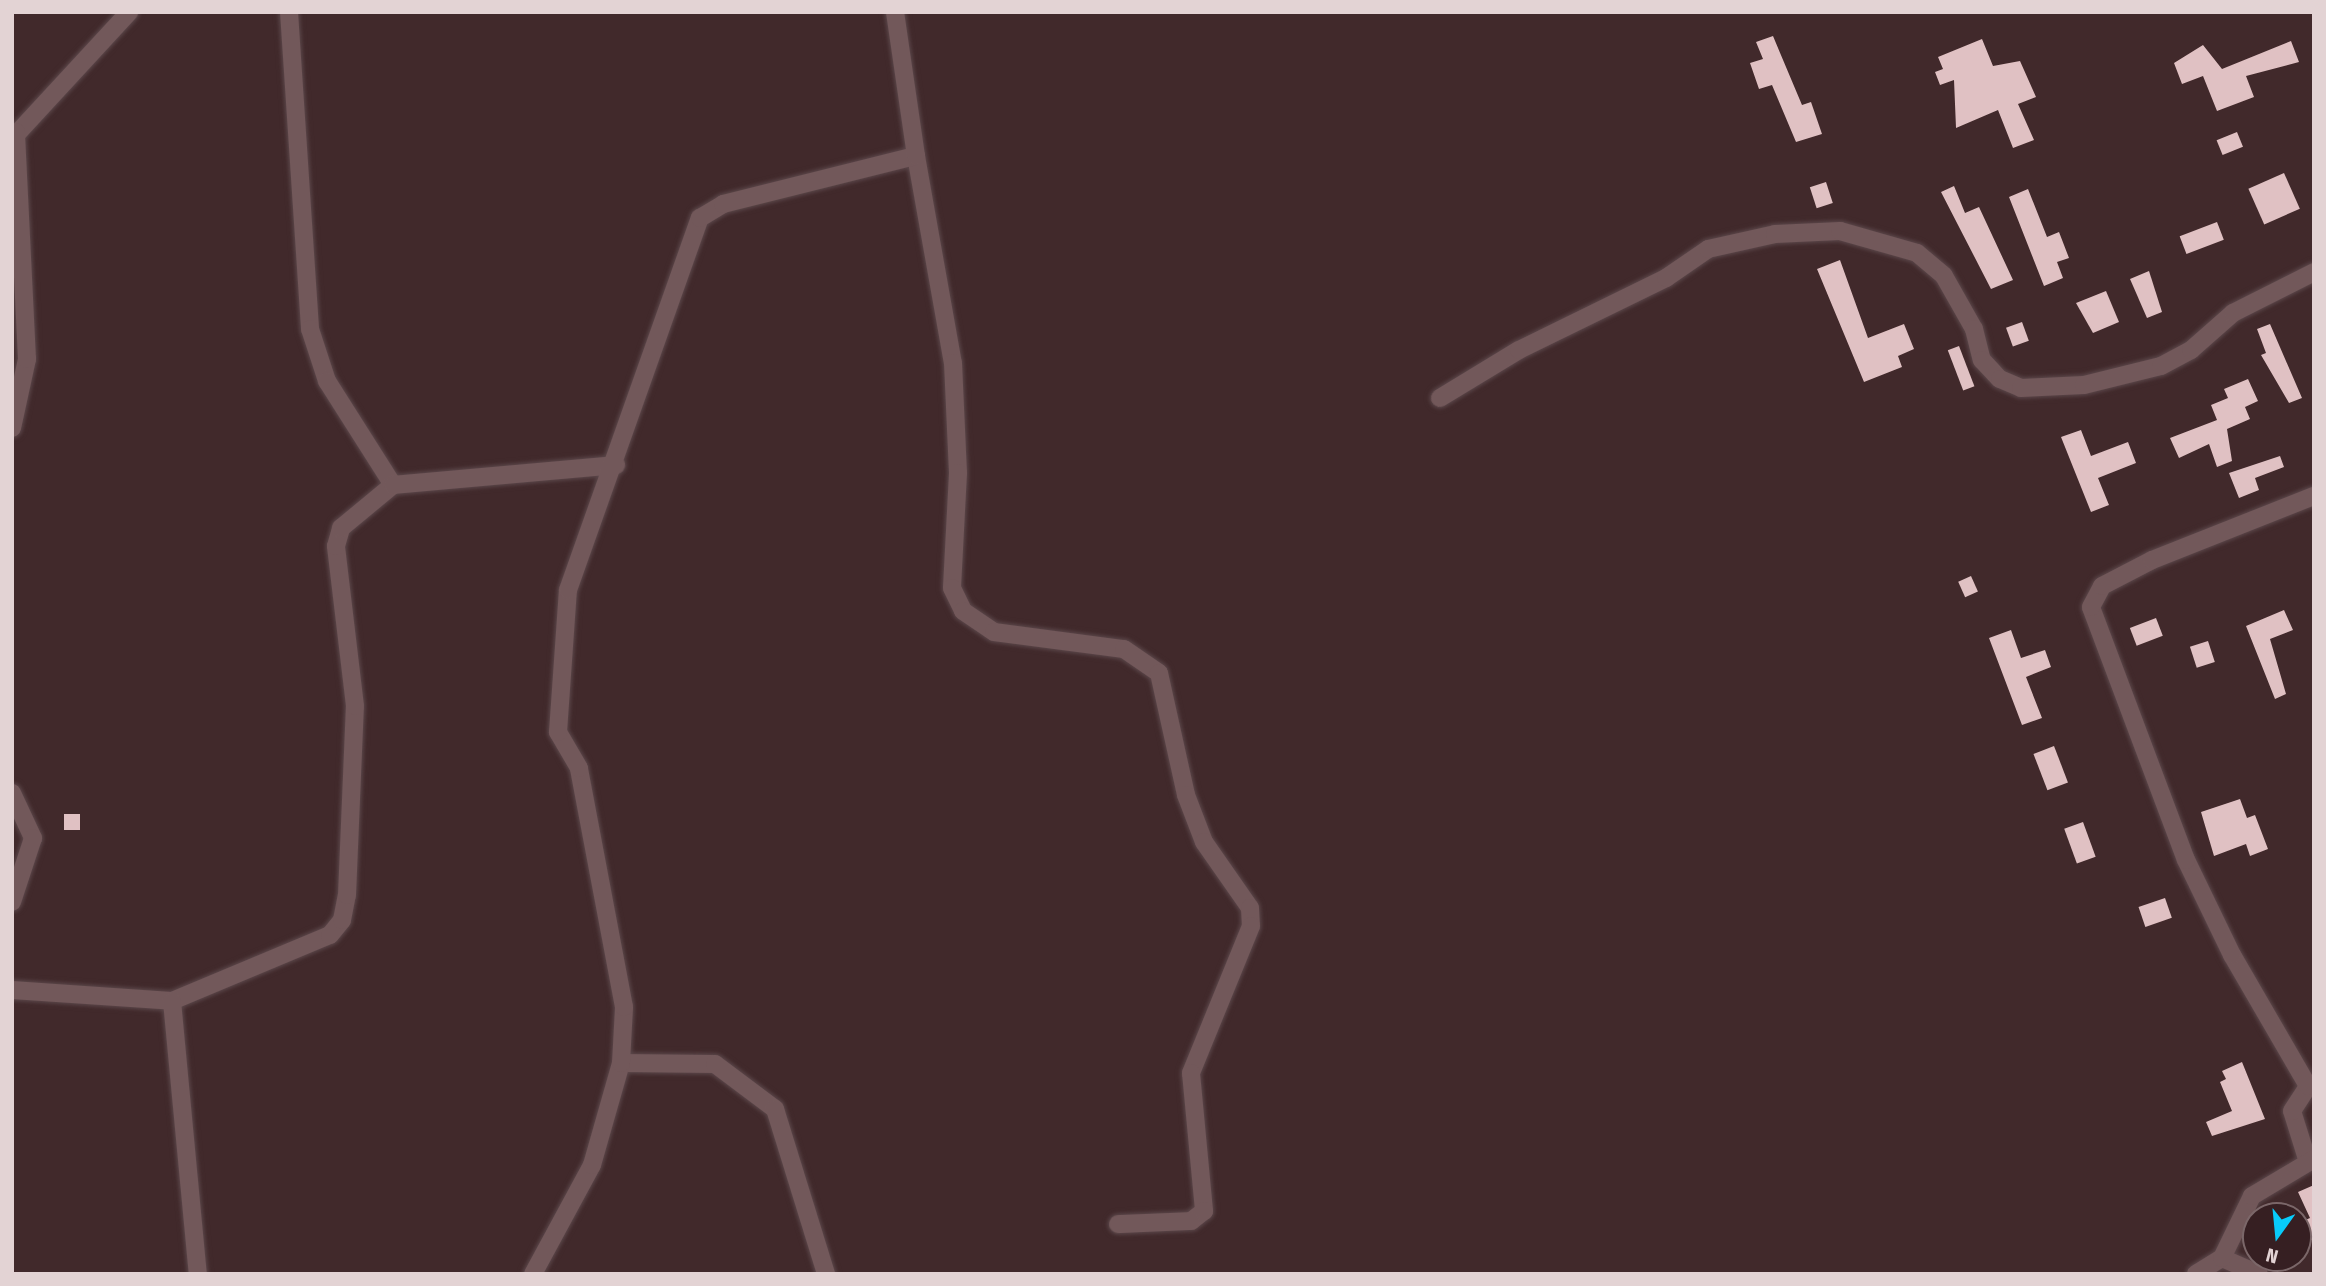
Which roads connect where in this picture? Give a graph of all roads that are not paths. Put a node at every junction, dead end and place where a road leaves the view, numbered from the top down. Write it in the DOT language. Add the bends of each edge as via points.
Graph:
graph roads {
  1 [pos="129,12"];
  2 [pos="289,12"];
  3 [pos="895,12"];
  4 [pos="14,135"];
  5 [pos="916,156"];
  6 [pos="2314,272"];
  7 [pos="1440,398"];
  8 [pos="12,428"];
  9 [pos="616,465"];
  10 [pos="393,485"];
  11 [pos="2314,496"];
  12 [pos="12,793"];
  13 [pos="12,902"];
  14 [pos="12,990"];
  15 [pos="172,1001"];
  16 [pos="621,1063"];
  17 [pos="2311,1161"];
  18 [pos="1118,1224"];
  19 [pos="2222,1258"];
  20 [pos="198,1274"];
  21 [pos="533,1274"];
  22 [pos="826,1274"];
  23 [pos="2196,1274"];
  24 [pos="2259,1274"];
  1 -- 4 [label="street"];
  2 -- 10 [label="street" via="310,329 327,381"];
  3 -- 5 [label="street"];
  4 -- 8 [label="street" via="27,359"];
  5 -- 9 [label="street" via="706,211 695,226"];
  5 -- 18 [label="street" via="953,363 958,473 952,588 963,611 994,632 1124,649 1159,673 1181,776 1204,842 1250,908 1251,926 1191,1073 1204,1211 1191,1222"];
  6 -- 7 [label="street" via="2234,313 2191,351 2161,366 2084,385 2021,388 2000,379 1982,360 1974,329 1944,276 1917,253 1840,231 1775,234 1708,249 1667,278 1519,350"];
  9 -- 10 [label="street"];
  9 -- 16 [label="street" via="566,600 557,723 579,768 611,927 624,1007"];
  10 -- 15 [label="street" via="352,516 336,546 355,706 342,920 330,935"];
  11 -- 17 [label="street" via="2152,560 2102,586 2091,607 2186,860 2232,955 2308,1086 2292,1111"];
  12 -- 13 [label="street" via="33,838"];
  14 -- 15 [label="street"];
  15 -- 20 [label="street"];
  16 -- 21 [label="street" via="592,1165"];
  16 -- 22 [label="street" via="716,1064 775,1110"];
  17 -- 19 [label="street" via="2252,1196"];
  19 -- 23 [label="street"];
  19 -- 24 [label="street"];
}
